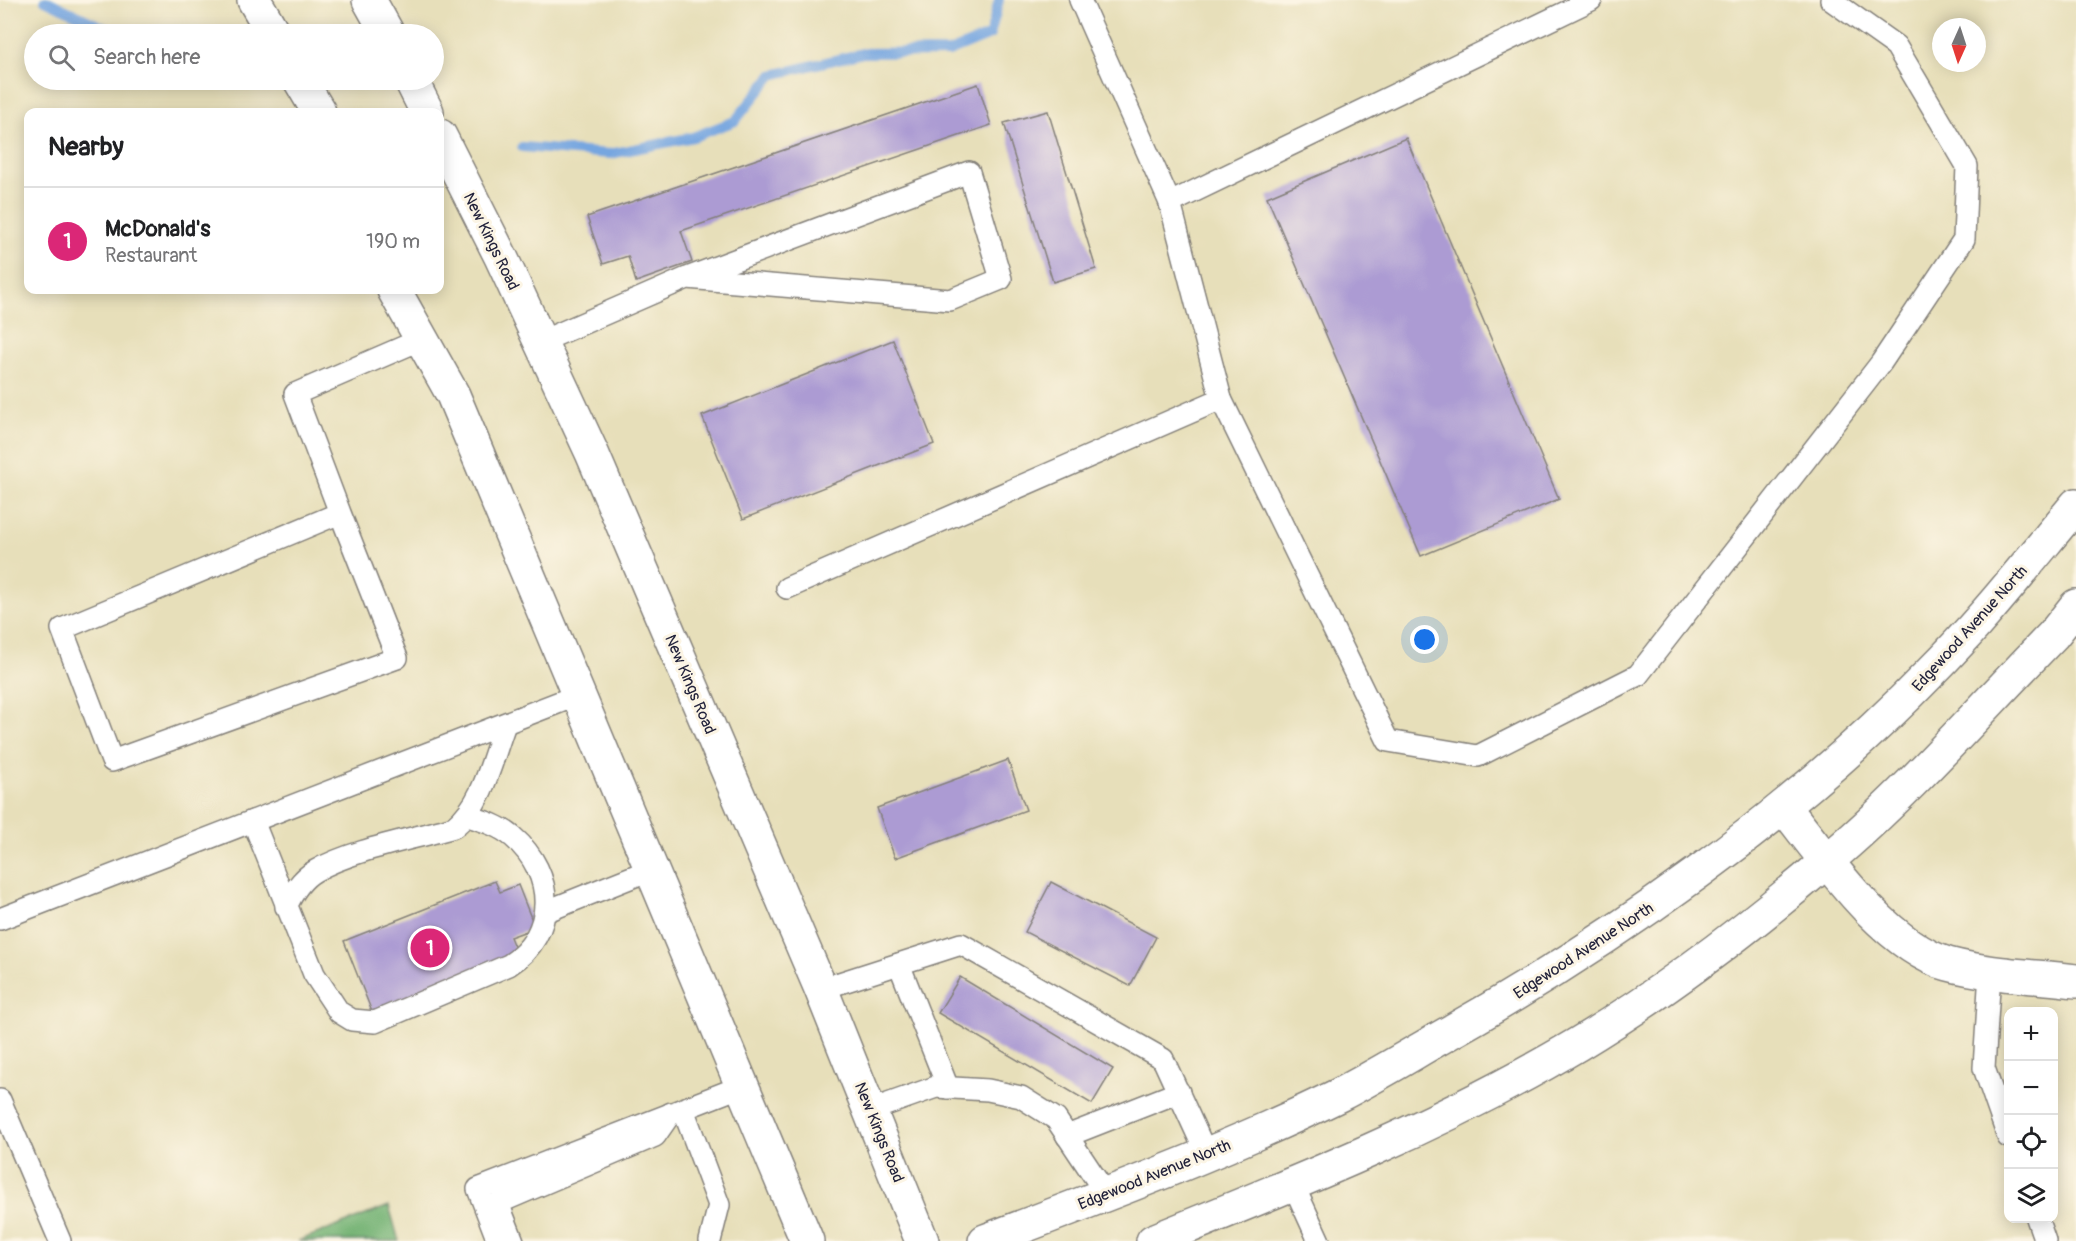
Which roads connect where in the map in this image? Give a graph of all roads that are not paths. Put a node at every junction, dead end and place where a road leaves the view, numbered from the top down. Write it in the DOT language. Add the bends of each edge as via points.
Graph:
graph roads {
  1 [pos="254,0"];
  2 [pos="369,0"];
  3 [pos="1080,0"];
  4 [pos="1591,0"];
  5 [pos="1831,0"];
  6 [pos="268,24"];
  7 [pos="382,24"];
  8 [pos="306,90"];
  9 [pos="416,90"];
  10 [pos="317,108"];
  11 [pos="426,108"];
  12 [pos="444,144"];
  13 [pos="1170,203"];
  14 [pos="687,278"];
  15 [pos="396,294"];
  16 [pos="422,339"];
  17 [pos="540,342"];
  18 [pos="1221,399"];
  19 [pos="2076,505"];
  20 [pos="340,513"];
  21 [pos="787,588"];
  22 [pos="2076,606"];
  23 [pos="578,695"];
  24 [pos="505,724"];
  25 [pos="1784,807"];
  26 [pos="468,816"];
  27 [pos="253,821"];
  28 [pos="1827,861"];
  29 [pos="652,868"];
  30 [pos="286,907"];
  31 [pos="547,911"];
  32 [pos="0,919"];
  33 [pos="899,964"];
  34 [pos="1990,972"];
  35 [pos="2076,981"];
  36 [pos="820,989"];
  37 [pos="742,1086"];
  38 [pos="948,1088"];
  39 [pos="1179,1092"];
  40 [pos="0,1101"];
  41 [pos="871,1110"];
  42 [pos="677,1111"];
  43 [pos="2004,1126"];
  44 [pos="1067,1136"];
  45 [pos="1206,1153"];
  46 [pos="1293,1184"];
  47 [pos="1106,1194"];
  48 [pos="2039,1223"];
  49 [pos="60,1241"];
  50 [pos="498,1241"];
  51 [pos="513,1241"];
  52 [pos="711,1241"];
  53 [pos="807,1241"];
  54 [pos="922,1241"];
  55 [pos="986,1241"];
  56 [pos="1153,1241"];
  57 [pos="1319,1241"];
  58 [pos="2045,1241"];
  1 -- 6 [label="main road"];
  2 -- 7 [label="main road"];
  3 -- 13 [label="lane"];
  4 -- 13 [label="lane"];
  5 -- 18 [label="lane" via="1896,46 1967,166 1964,239 1881,363 1638,675 1478,756 1388,741"];
  8 -- 10 [label="main road"];
  9 -- 11 [label="main road"];
  12 -- 17 [label="main road, New Kings Road"];
  13 -- 18 [label="lane"];
  14 -- 14 [label="lane" via="969,172 1001,279 950,300"];
  14 -- 17 [label="lane"];
  15 -- 16 [label="main road"];
  16 -- 20 [label="lane" via="295,394"];
  16 -- 23 [label="main road" via="453,395"];
  17 -- 36 [label="main road, New Kings Road" via="592,453"];
  18 -- 21 [label="lane"];
  19 -- 25 [label="main road, Edgewood Avenue North" via="1931,673"];
  20 -- 20 [label="lane" via="62,629 112,761 397,658"];
  22 -- 28 [label="main road" via="1968,723"];
  23 -- 24 [label="lane"];
  23 -- 29 [label="main road"];
  24 -- 26 [label="lane"];
  24 -- 27 [label="lane"];
  25 -- 28 [label="main road"];
  25 -- 45 [label="main road, Edgewood Avenue North" via="1539,982 1339,1095"];
  26 -- 30 [label="lane" via="454,827 345,858 314,871 295,888"];
  26 -- 31 [label="lane" via="492,823 513,837 530,856 543,884"];
  27 -- 30 [label="lane"];
  27 -- 32 [label="lane"];
  28 -- 34 [label="main road" via="1910,946 1947,963"];
  28 -- 46 [label="main road" via="1683,973 1578,1044 1450,1113"];
  29 -- 31 [label="lane"];
  29 -- 37 [label="main road"];
  30 -- 31 [label="lane" via="314,974 339,1012 352,1020 375,1022 523,956 540,934"];
  33 -- 36 [label="lane"];
  33 -- 38 [label="lane"];
  33 -- 39 [label="lane" via="962,944 1163,1059"];
  34 -- 35 [label="main road"];
  34 -- 43 [label="lane" via="1984,1068"];
  36 -- 41 [label="main road, New Kings Road"];
  37 -- 42 [label="lane"];
  37 -- 53 [label="main road"];
  38 -- 41 [label="lane" via="936,1087"];
  38 -- 44 [label="lane" via="1021,1097 1056,1119"];
  39 -- 44 [label="lane"];
  39 -- 45 [label="lane"];
  40 -- 49 [label="lane"];
  41 -- 54 [label="main road, New Kings Road"];
  42 -- 50 [label="lane" via="478,1189"];
  42 -- 51 [label="lane" via="655,1136 498,1203"];
  42 -- 52 [label="lane" via="719,1205"];
  44 -- 47 [label="lane"];
  45 -- 47 [label="main road, Edgewood Avenue North"];
  46 -- 56 [label="main road"];
  46 -- 57 [label="lane"];
  47 -- 55 [label="main road, Edgewood Avenue North"];
  48 -- 58 [label="lane"];
}
